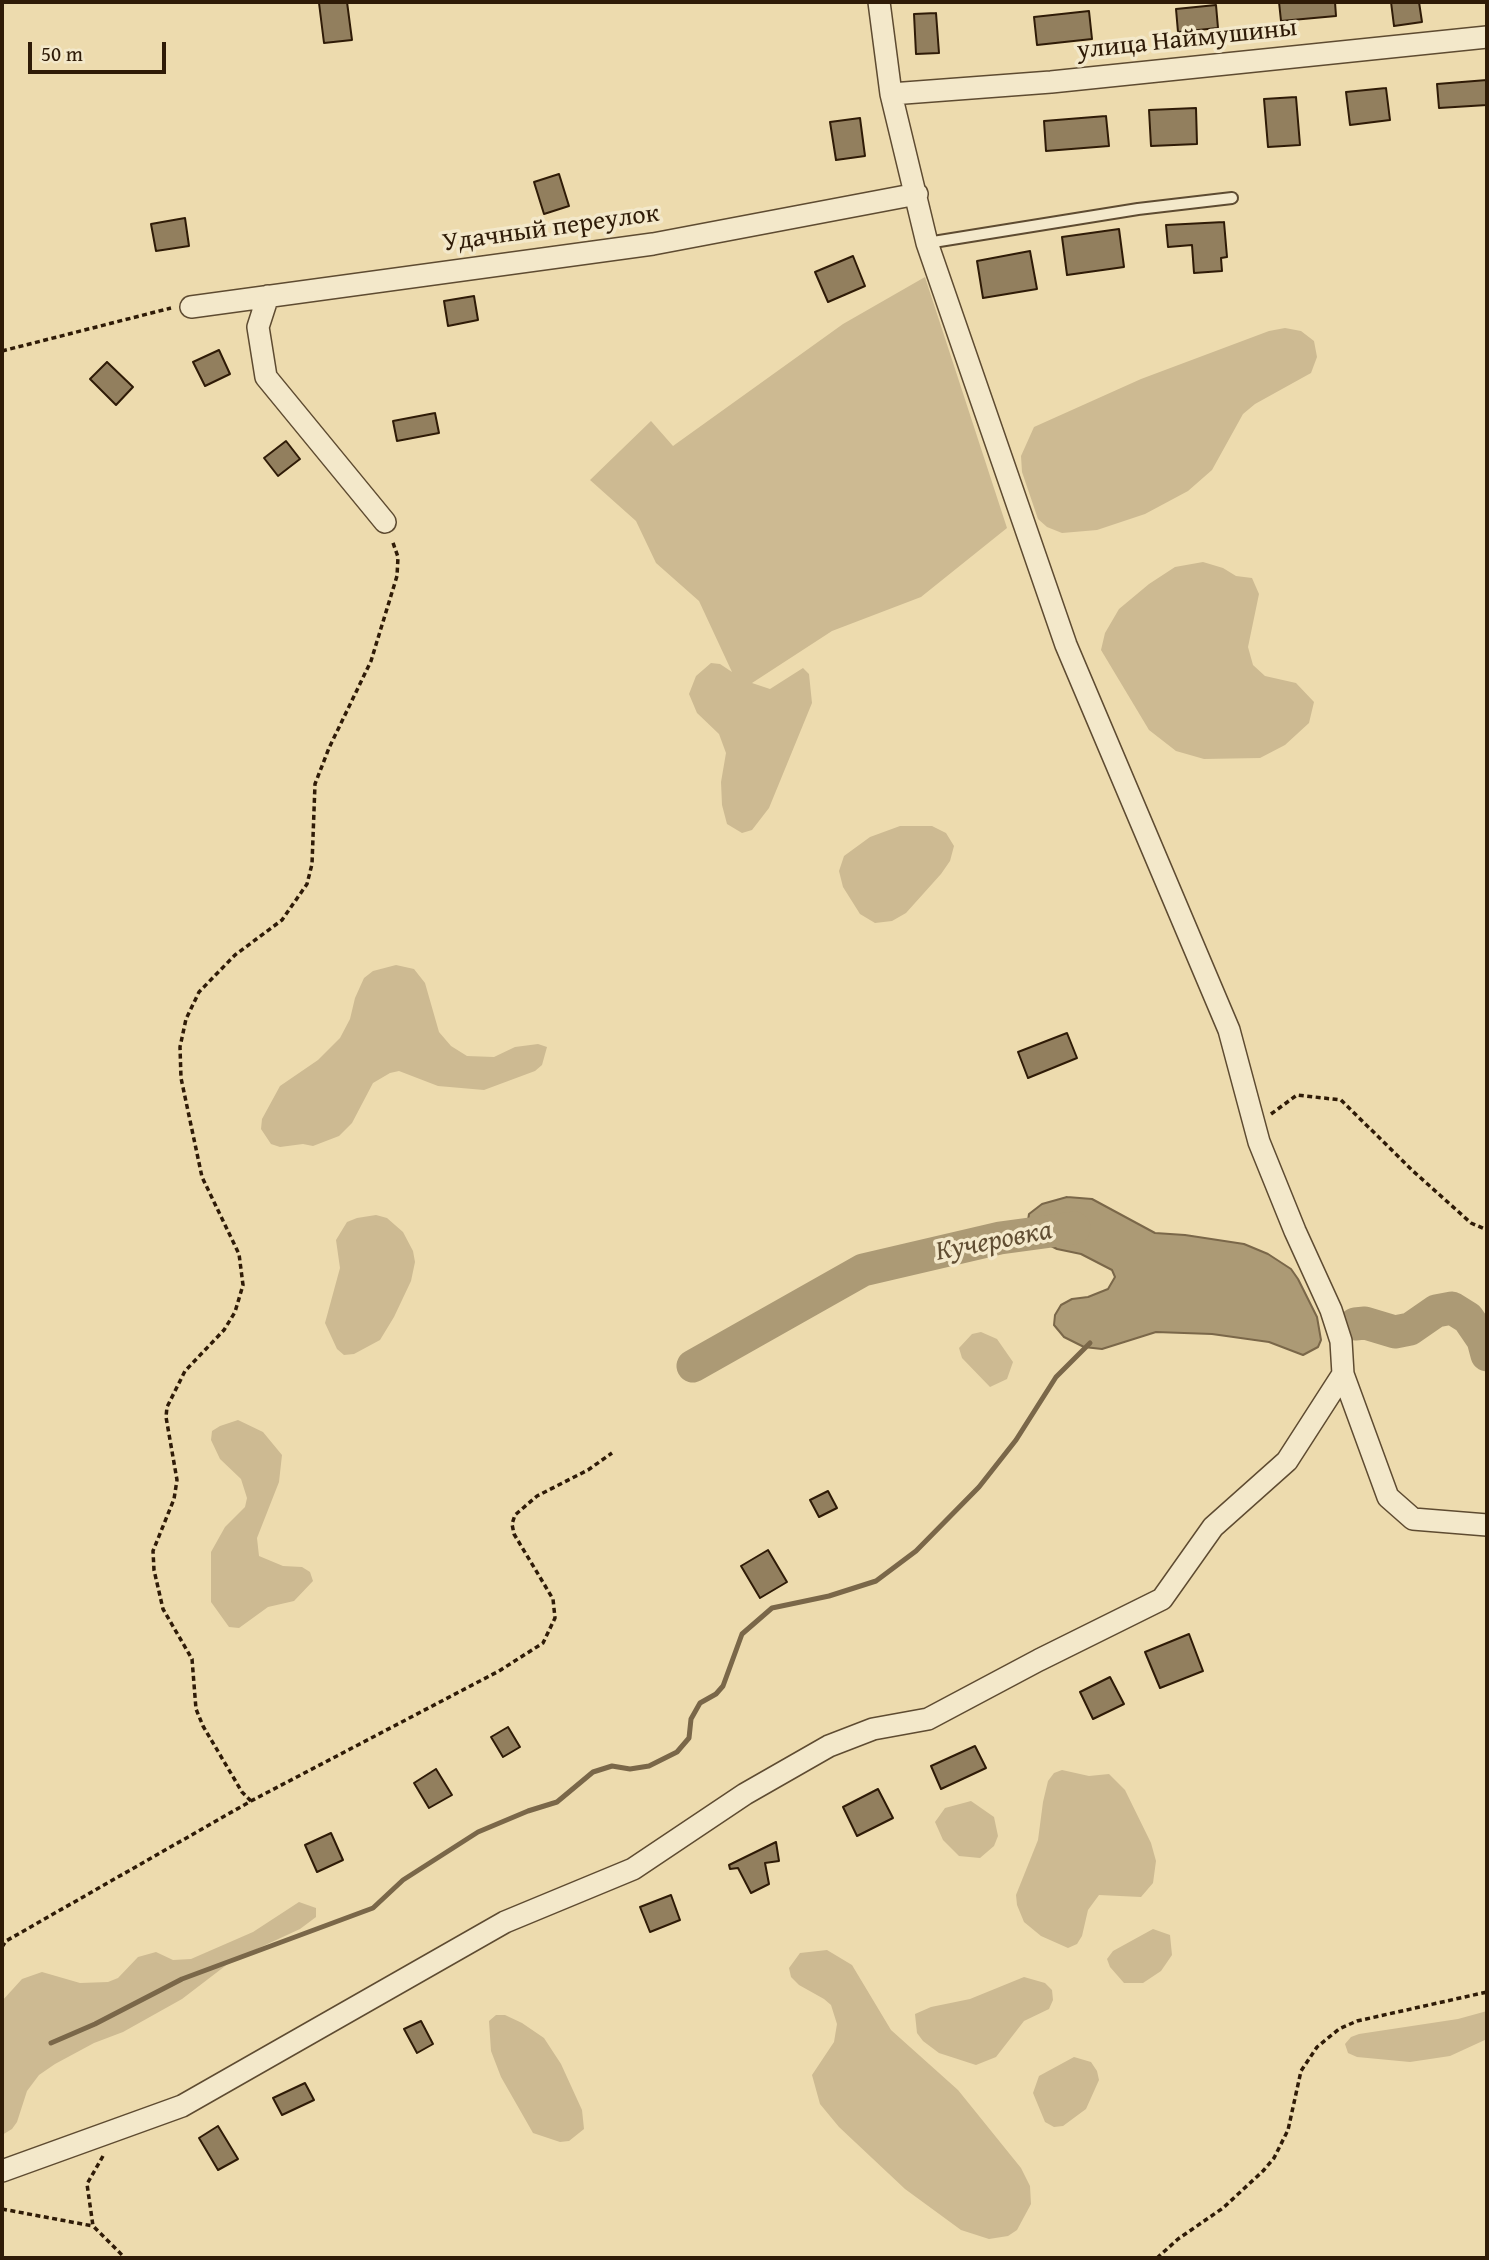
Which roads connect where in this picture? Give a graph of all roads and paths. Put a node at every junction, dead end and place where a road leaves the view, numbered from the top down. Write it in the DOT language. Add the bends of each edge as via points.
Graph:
graph roads {
  1 [pos="879,2"];
  2 [pos="1487,37"];
  3 [pos="891,94"];
  4 [pos="916,194"];
  5 [pos="1232,198"];
  6 [pos="928,243"];
  7 [pos="268,296"];
  8 [pos="191,307"];
  9 [pos="2,351"];
  10 [pos="385,522"];
  11 [pos="1259,1142"];
  12 [pos="1487,1230"];
  13 [pos="1343,1374"];
  14 [pos="612,1453"];
  15 [pos="1487,1525"];
  16 [pos="251,1801"];
  17 [pos="2,1947"];
  18 [pos="1487,1992"];
  19 [pos="116,2131"];
  20 [pos="2,2171"];
  21 [pos="2,2209"];
  22 [pos="93,2226"];
  23 [pos="125,2258"];
  24 [pos="1157,2258"];
  1 -- 3 [label="street"];
  2 -- 3 [label="street, улица Наймушины"];
  3 -- 4 [label="street"];
  4 -- 6 [label="street"];
  4 -- 7 [label="street, Удачный переулок" via="653,244"];
  5 -- 6 [label="lane"];
  6 -- 11 [label="street" via="1066,645 1229,1030"];
  7 -- 8 [label="street, Удачный переулок"];
  7 -- 10 [label="street" via="258,327 266,377"];
  8 -- 9 [label="path"];
  10 -- 16 [label="path" via="398,557 397,576 371,660 315,784 307,884 282,920 235,955 200,992 186,1019 180,1047 181,1078 202,1177 232,1235 243,1285 235,1312 184,1371 167,1407 177,1480 153,1551 163,1609 192,1659 196,1709"];
  11 -- 12 [label="path" via="1272,1113 1297,1095 1341,1100 1471,1223"];
  11 -- 13 [label="street" via="1331,1310 1341,1341"];
  13 -- 15 [label="street" via="1388,1497 1413,1519"];
  13 -- 19 [label="street" via="1287,1461 1213,1527 1162,1599 928,1719 873,1729 829,1746 746,1794 633,1870 505,1922 182,2106"];
  14 -- 16 [label="path" via="537,1496 515,1515 514,1534 553,1599 555,1618 543,1643 499,1671"];
  16 -- 17 [label="path"];
  18 -- 24 [label="path" via="1339,2029 1317,2047 1301,2071 1288,2130 1274,2158 1223,2208"];
  19 -- 20 [label="street"];
  19 -- 22 [label="path" via="87,2184"];
  21 -- 22 [label="path"];
  22 -- 23 [label="path"];
}
